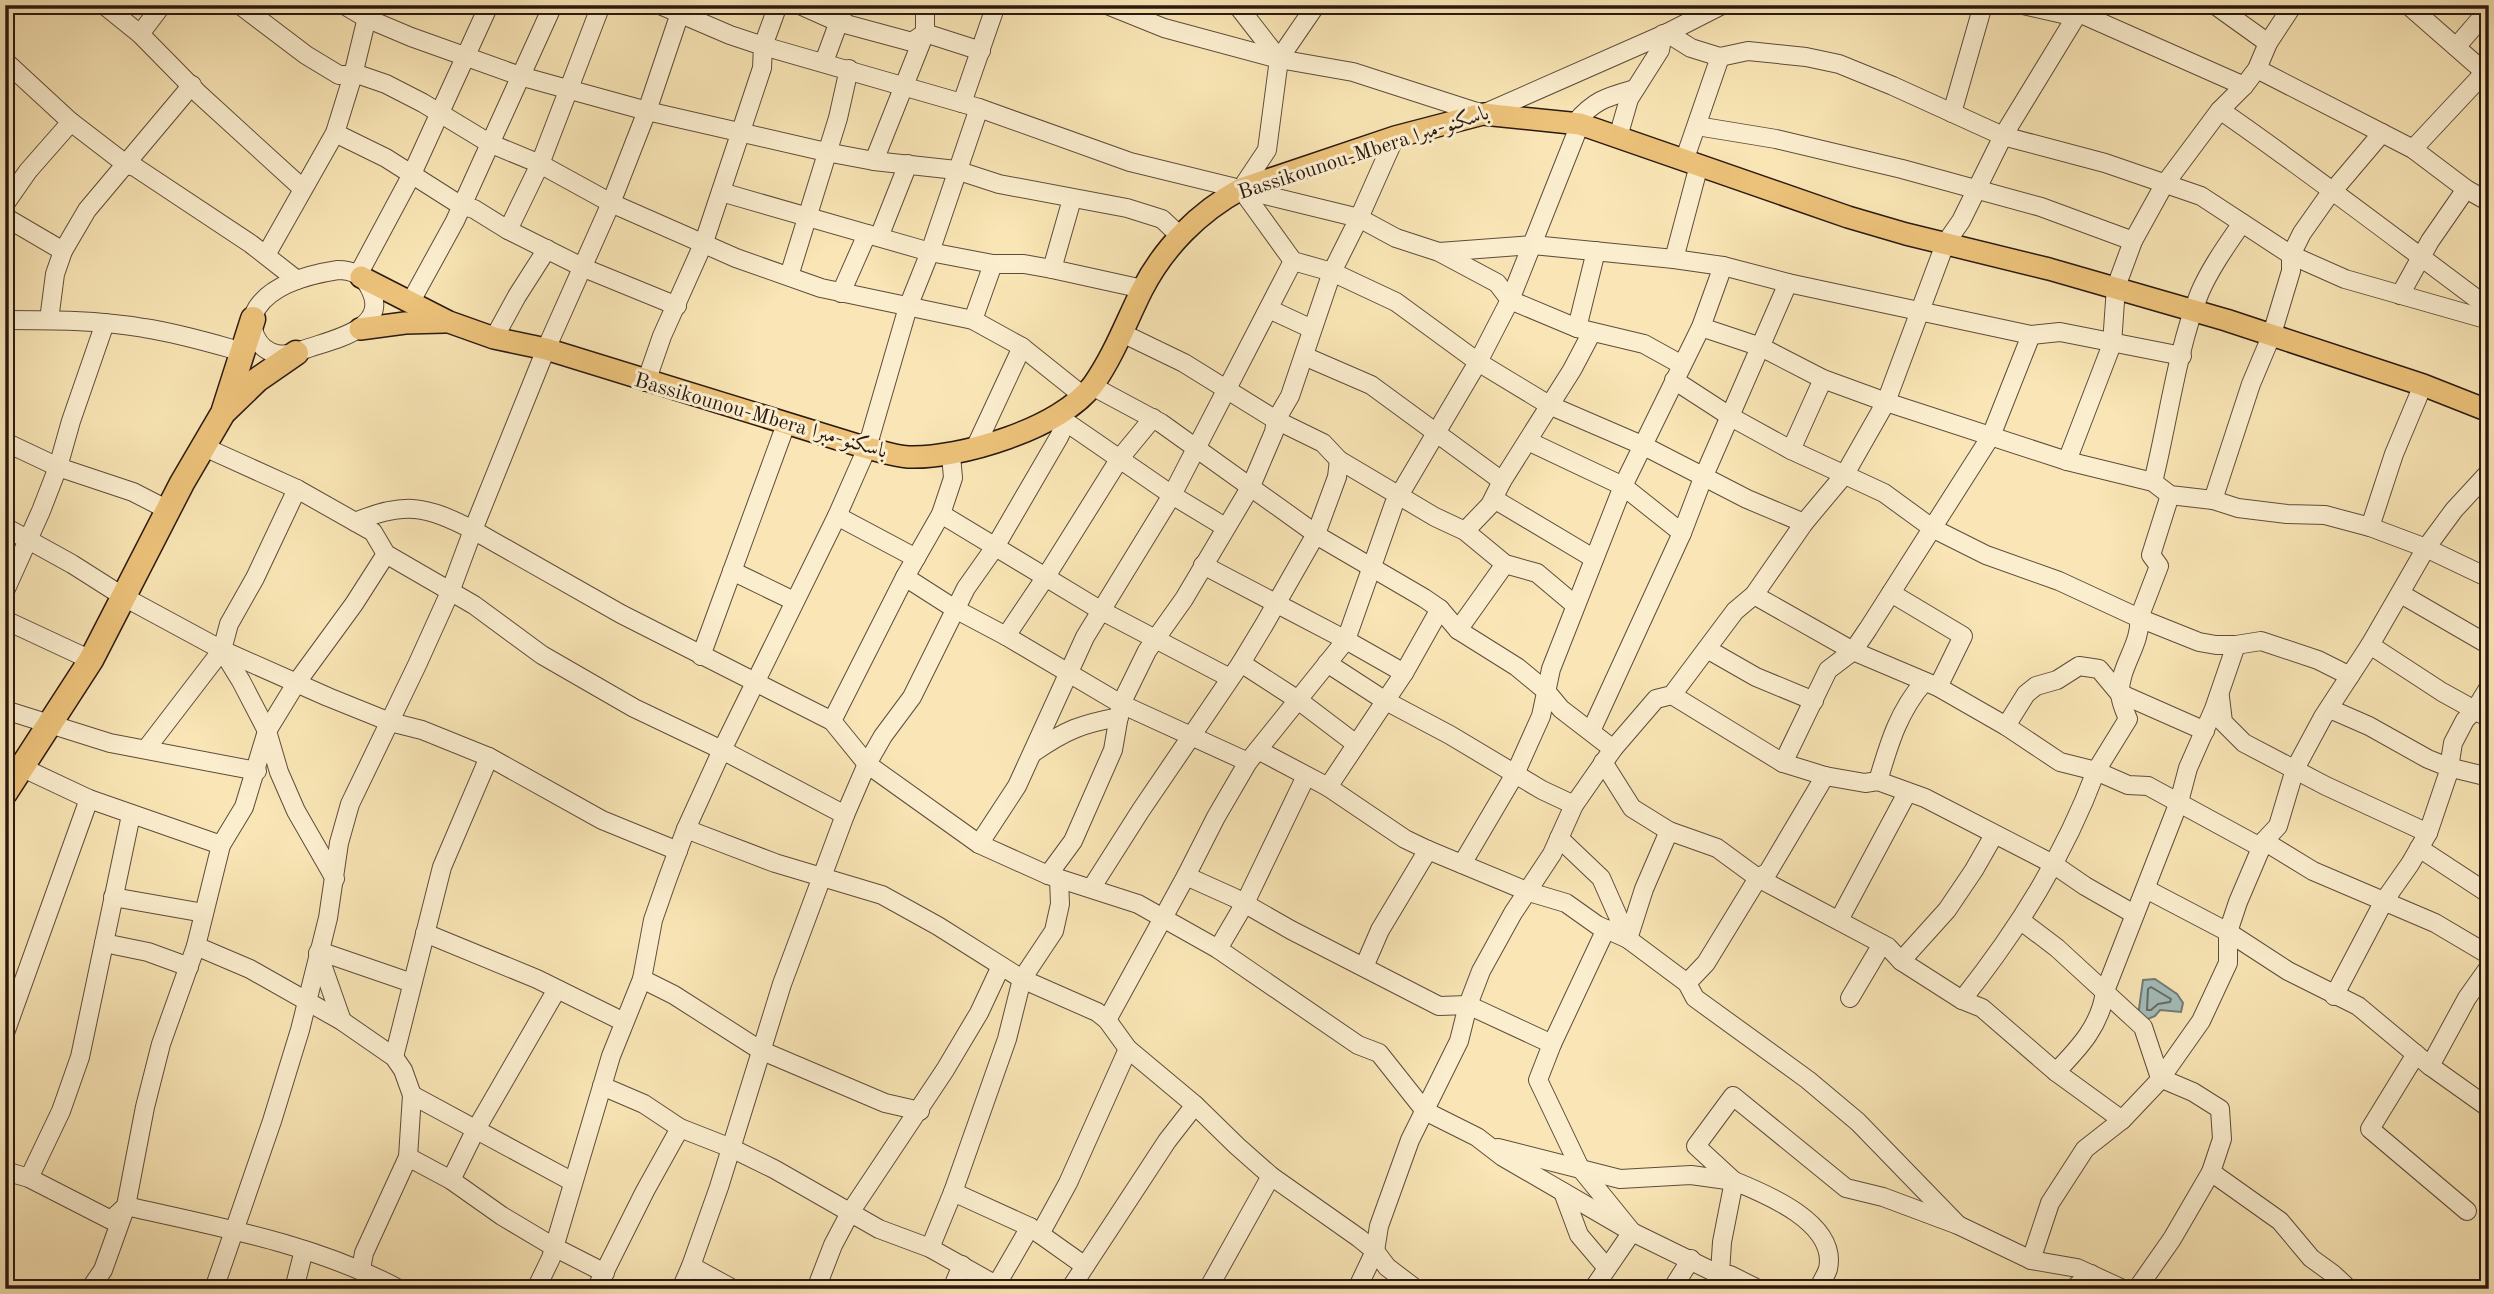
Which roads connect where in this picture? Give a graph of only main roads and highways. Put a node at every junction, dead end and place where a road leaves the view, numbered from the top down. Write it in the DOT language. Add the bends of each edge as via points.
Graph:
graph roads {
  1 [pos="360,276"];
  2 [pos="253,318"];
  3 [pos="449,322"];
  4 [pos="360,329"];
  5 [pos="296,353"];
  6 [pos="2489,411"];
  7 [pos="222,412"];
  8 [pos="5,793"];
  1 -- 3 [label="main road, Bassikounou-Mbera باسكنو-مبرا"];
  2 -- 7 [label="highway"];
  3 -- 4 [label="main road, Bassikounou-Mbera باسكنو-مبرا"];
  3 -- 6 [label="main road, Bassikounou-Mbera باسكنو-مبرا" via="867,448 907,457 951,455 1065,417 1124,334 1143,289 1179,235 1222,199 1395,137 1483,114 1578,123 1849,217 2116,287 2272,334"];
  5 -- 7 [label="highway"];
  7 -- 8 [label="highway" via="91,660"];
}
